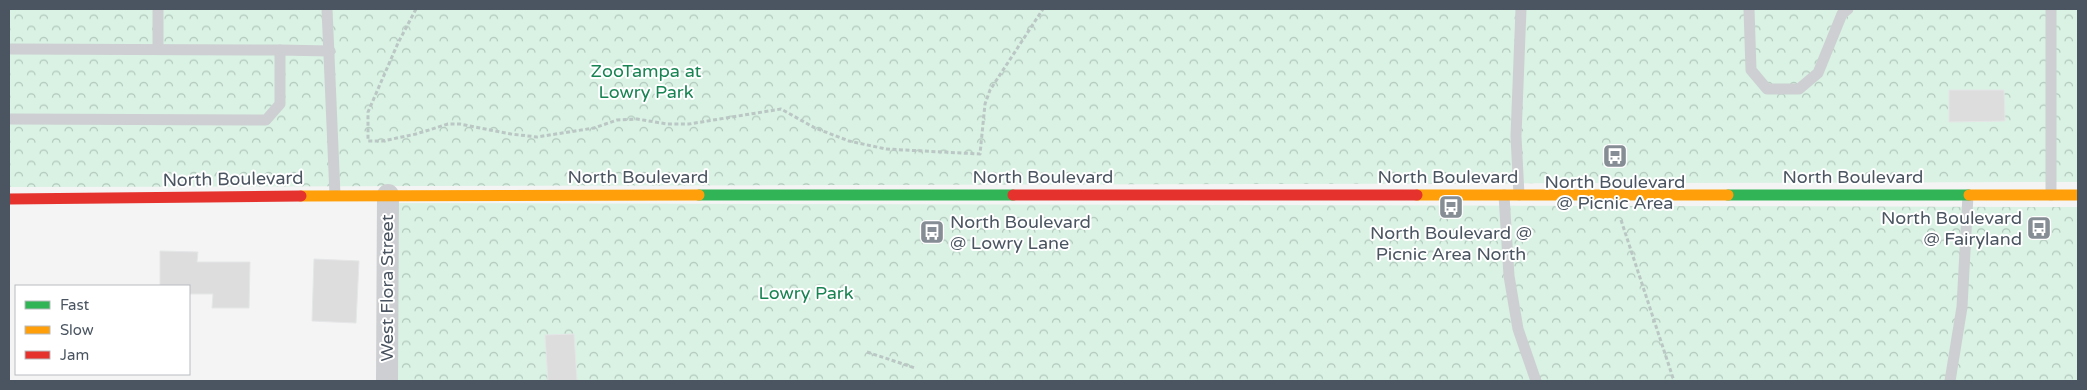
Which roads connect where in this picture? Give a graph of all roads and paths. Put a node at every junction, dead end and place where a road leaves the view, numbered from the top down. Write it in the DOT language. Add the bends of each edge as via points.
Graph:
graph roads {
  1 [pos="158,9"];
  2 [pos="327,9"];
  3 [pos="416,9"];
  4 [pos="1043,9"];
  5 [pos="1521,9"];
  6 [pos="1749,9"];
  7 [pos="1848,9"];
  8 [pos="2051,9"];
  9 [pos="9,49"];
  10 [pos="158,49"];
  11 [pos="280,50"];
  12 [pos="330,51"];
  13 [pos="9,119"];
  14 [pos="388,195"];
  15 [pos="1504,195"];
  16 [pos="1519,195"];
  17 [pos="1968,195"];
  18 [pos="2051,195"];
  19 [pos="2078,195"];
  20 [pos="335,196"];
  21 [pos="9,199"];
  22 [pos="1623,225"];
  23 [pos="868,352"];
  24 [pos="916,368"];
  25 [pos="387,381"];
  26 [pos="1536,381"];
  27 [pos="1674,381"];
  28 [pos="1950,381"];
  1 -- 10 [label="lane"];
  2 -- 12 [label="lane"];
  3 -- 4 [label="path" via="368,112 368,141 416,134 448,124 537,137 594,128 617,120 689,124 781,109 815,128 849,141 886,149 980,154 985,104 990,90"];
  5 -- 16 [label="lane" via="1516,136"];
  6 -- 7 [label="lane" via="1750,70 1767,89 1799,89 1818,73 1842,14"];
  8 -- 18 [label="lane"];
  9 -- 10 [label="lane"];
  10 -- 11 [label="lane"];
  11 -- 12 [label="lane"];
  11 -- 13 [label="lane" via="280,104 266,120"];
  12 -- 20 [label="lane"];
  14 -- 15 [label="street, North Boulevard"];
  14 -- 20 [label="street, North Boulevard"];
  14 -- 25 [label="street, West Flora Street"];
  15 -- 16 [label="street, North Boulevard"];
  15 -- 26 [label="lane" via="1509,276 1518,329"];
  16 -- 17 [label="street, North Boulevard"];
  17 -- 18 [label="street, North Boulevard"];
  17 -- 28 [label="lane" via="1962,307"];
  18 -- 19 [label="street, North Boulevard"];
  20 -- 21 [label="street, North Boulevard"];
  22 -- 27 [label="path"];
  23 -- 24 [label="path"];
}
